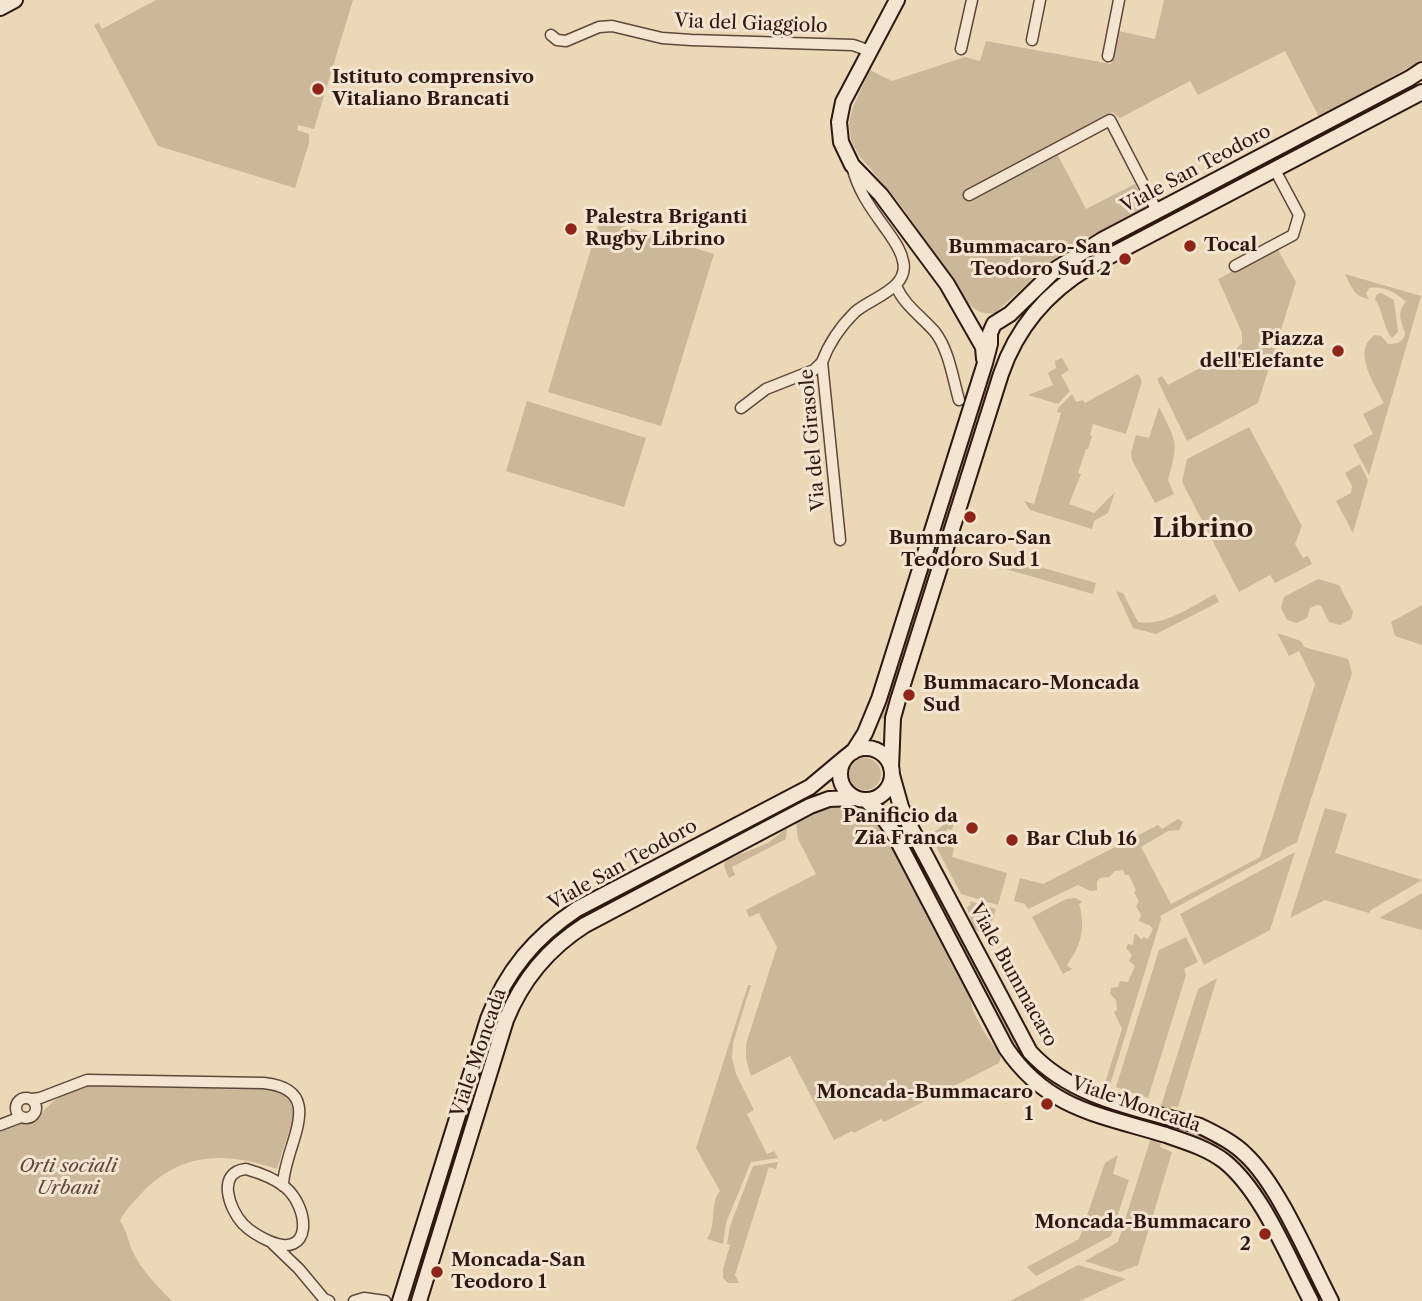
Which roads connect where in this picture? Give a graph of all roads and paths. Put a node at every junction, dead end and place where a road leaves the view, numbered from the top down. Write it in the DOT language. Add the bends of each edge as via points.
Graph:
graph roads {
  1 [pos="15,0"];
  2 [pos="897,0"];
  3 [pos="972,0"];
  4 [pos="1040,0"];
  5 [pos="1119,0"];
  6 [pos="0,8"];
  7 [pos="551,36"];
  8 [pos="1032,40"];
  9 [pos="961,49"];
  10 [pos="870,51"];
  11 [pos="1108,57"];
  12 [pos="1422,69"];
  13 [pos="1422,92"];
  14 [pos="852,165"];
  15 [pos="1275,170"];
  16 [pos="969,195"];
  17 [pos="1157,211"];
  18 [pos="1235,266"];
  19 [pos="895,286"];
  20 [pos="962,307"];
  21 [pos="999,322"];
  22 [pos="971,324"];
  23 [pos="990,337"];
  24 [pos="1014,341"];
  25 [pos="822,362"];
  26 [pos="985,363"];
  27 [pos="959,400"];
  28 [pos="741,408"];
  29 [pos="840,540"];
  30 [pos="873,716"];
  31 [pos="893,718"];
  32 [pos="850,754"];
  33 [pos="891,771"];
  34 [pos="804,790"];
  35 [pos="860,799"];
  36 [pos="810,806"];
  37 [pos="906,819"];
  38 [pos="892,830"];
  39 [pos="54,1093"];
  40 [pos="32,1099"];
  41 [pos="18,1112"];
  42 [pos="35,1113"];
  43 [pos="0,1124"];
  44 [pos="286,1161"];
  45 [pos="269,1177"];
  46 [pos="283,1186"];
  47 [pos="296,1241"];
  48 [pos="271,1242"];
  49 [pos="299,1269"];
  50 [pos="329,1301"];
  51 [pos="354,1301"];
  52 [pos="385,1301"];
  53 [pos="400,1301"];
  54 [pos="419,1301"];
  55 [pos="1311,1301"];
  56 [pos="1331,1301"];
  1 -- 6 [label="main road"];
  2 -- 10 [label="main road"];
  3 -- 9 [label="street"];
  4 -- 8 [label="street"];
  5 -- 11 [label="street"];
  7 -- 10 [label="street, Via del Giaggiolo" via="566,41 609,26 681,40 853,45"];
  10 -- 14 [label="main road" via="840,113 841,142"];
  12 -- 17 [label="main road, Viale San Teodoro"];
  13 -- 15 [label="main road, Viale Bummacaro"];
  14 -- 19 [label="street" via="855,182 905,263"];
  14 -- 20 [label="main road" via="881,195"];
  15 -- 18 [label="street" via="1299,215 1293,235"];
  15 -- 24 [label="main road, Viale Bummacaro" via="1070,278 1042,302"];
  16 -- 17 [label="street" via="1110,120"];
  17 -- 21 [label="main road, Viale San Teodoro" via="1056,269"];
  19 -- 25 [label="street, Via del Girasole" via="852,315"];
  19 -- 27 [label="street" via="906,304 937,334"];
  20 -- 21 [label="main road" via="975,319"];
  20 -- 22 [label="main road"];
  21 -- 23 [label="main road"];
  21 -- 24 [label="main road" via="1014,326"];
  22 -- 23 [label="main road"];
  22 -- 26 [label="main road" via="983,347"];
  23 -- 24 [label="main road" via="1001,348"];
  23 -- 26 [label="main road, Viale San Teodoro"];
  24 -- 31 [label="main road, Viale Bummacaro"];
  25 -- 28 [label="street" via="814,370 766,389"];
  25 -- 29 [label="street, Via del Girasole"];
  26 -- 30 [label="main road, Viale San Teodoro"];
  30 -- 31 [label="main road" via="881,725"];
  30 -- 32 [label="main road, Viale San Teodoro"];
  31 -- 33 [label="main road, Viale Bummacaro"];
  32 -- 33 [label="main road" via="866,748 879,752"];
  32 -- 34 [label="main road, Viale San Teodoro"];
  32 -- 35 [label="main road" via="840,775 844,788"];
  33 -- 35 [label="main road" via="884,793"];
  33 -- 37 [label="main road, Viale Bummacaro"];
  34 -- 36 [label="main road" via="813,795"];
  34 -- 53 [label="main road, Viale San Teodoro" via="577,909 545,932 516,964 488,1019"];
  35 -- 36 [label="main road, Viale Moncada" via="829,799"];
  35 -- 38 [label="main road, Viale Moncada" via="879,812"];
  36 -- 54 [label="main road, Viale Moncada" via="585,925 554,948 529,976 506,1020"];
  37 -- 38 [label="main road" via="894,822"];
  37 -- 56 [label="main road, Viale Bummacaro" via="1030,1052 1071,1085 1216,1134 1245,1154 1279,1201"];
  38 -- 55 [label="main road, Viale Moncada" via="1017,1064 1062,1102 1207,1150 1235,1171 1263,1209"];
  39 -- 40 [label="street"];
  39 -- 42 [label="street"];
  39 -- 44 [label="street" via="74,1083 107,1079 280,1085 295,1097 301,1114"];
  40 -- 41 [label="street" via="22,1098"];
  40 -- 42 [label="street"];
  41 -- 42 [label="street" via="32,1117"];
  41 -- 43 [label="street"];
  44 -- 45 [label="street"];
  44 -- 46 [label="street"];
  45 -- 46 [label="street"];
  45 -- 48 [label="street" via="239,1170 229,1179 227,1191 242,1223"];
  46 -- 47 [label="street" via="297,1200 305,1222"];
  47 -- 48 [label="street" via="290,1245"];
  47 -- 49 [label="street"];
  48 -- 49 [label="street"];
  49 -- 50 [label="street"];
  51 -- 52 [label="street"];
}
